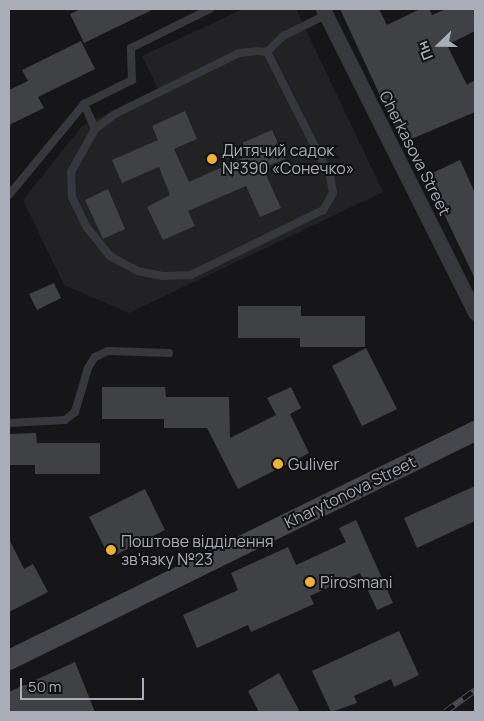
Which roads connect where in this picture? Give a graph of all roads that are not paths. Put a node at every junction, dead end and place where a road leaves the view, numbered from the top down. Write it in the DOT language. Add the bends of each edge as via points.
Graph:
graph roads {
  1 [pos="210,9"];
  2 [pos="324,12"];
  3 [pos="267,52"];
  4 [pos="84,104"];
  5 [pos="95,129"];
  6 [pos="9,195"];
  7 [pos="475,313"];
  8 [pos="168,353"];
  9 [pos="9,423"];
  10 [pos="475,430"];
  11 [pos="9,660"];
  1 -- 4 [label="lane" via="131,48 132,80"];
  2 -- 3 [label="lane" via="283,36"];
  2 -- 7 [label="street, Cherkasova Street"];
  3 -- 5 [label="lane" via="239,53 115,114"];
  3 -- 5 [label="lane" via="330,176 333,193 323,210 191,275 163,276 138,271 110,256 87,228 72,196 71,172"];
  4 -- 5 [label="lane"];
  4 -- 6 [label="lane"];
  8 -- 9 [label="lane" via="108,351 95,357 88,368 74,412 65,420"];
  10 -- 11 [label="street, Kharytonova Street"];
}
